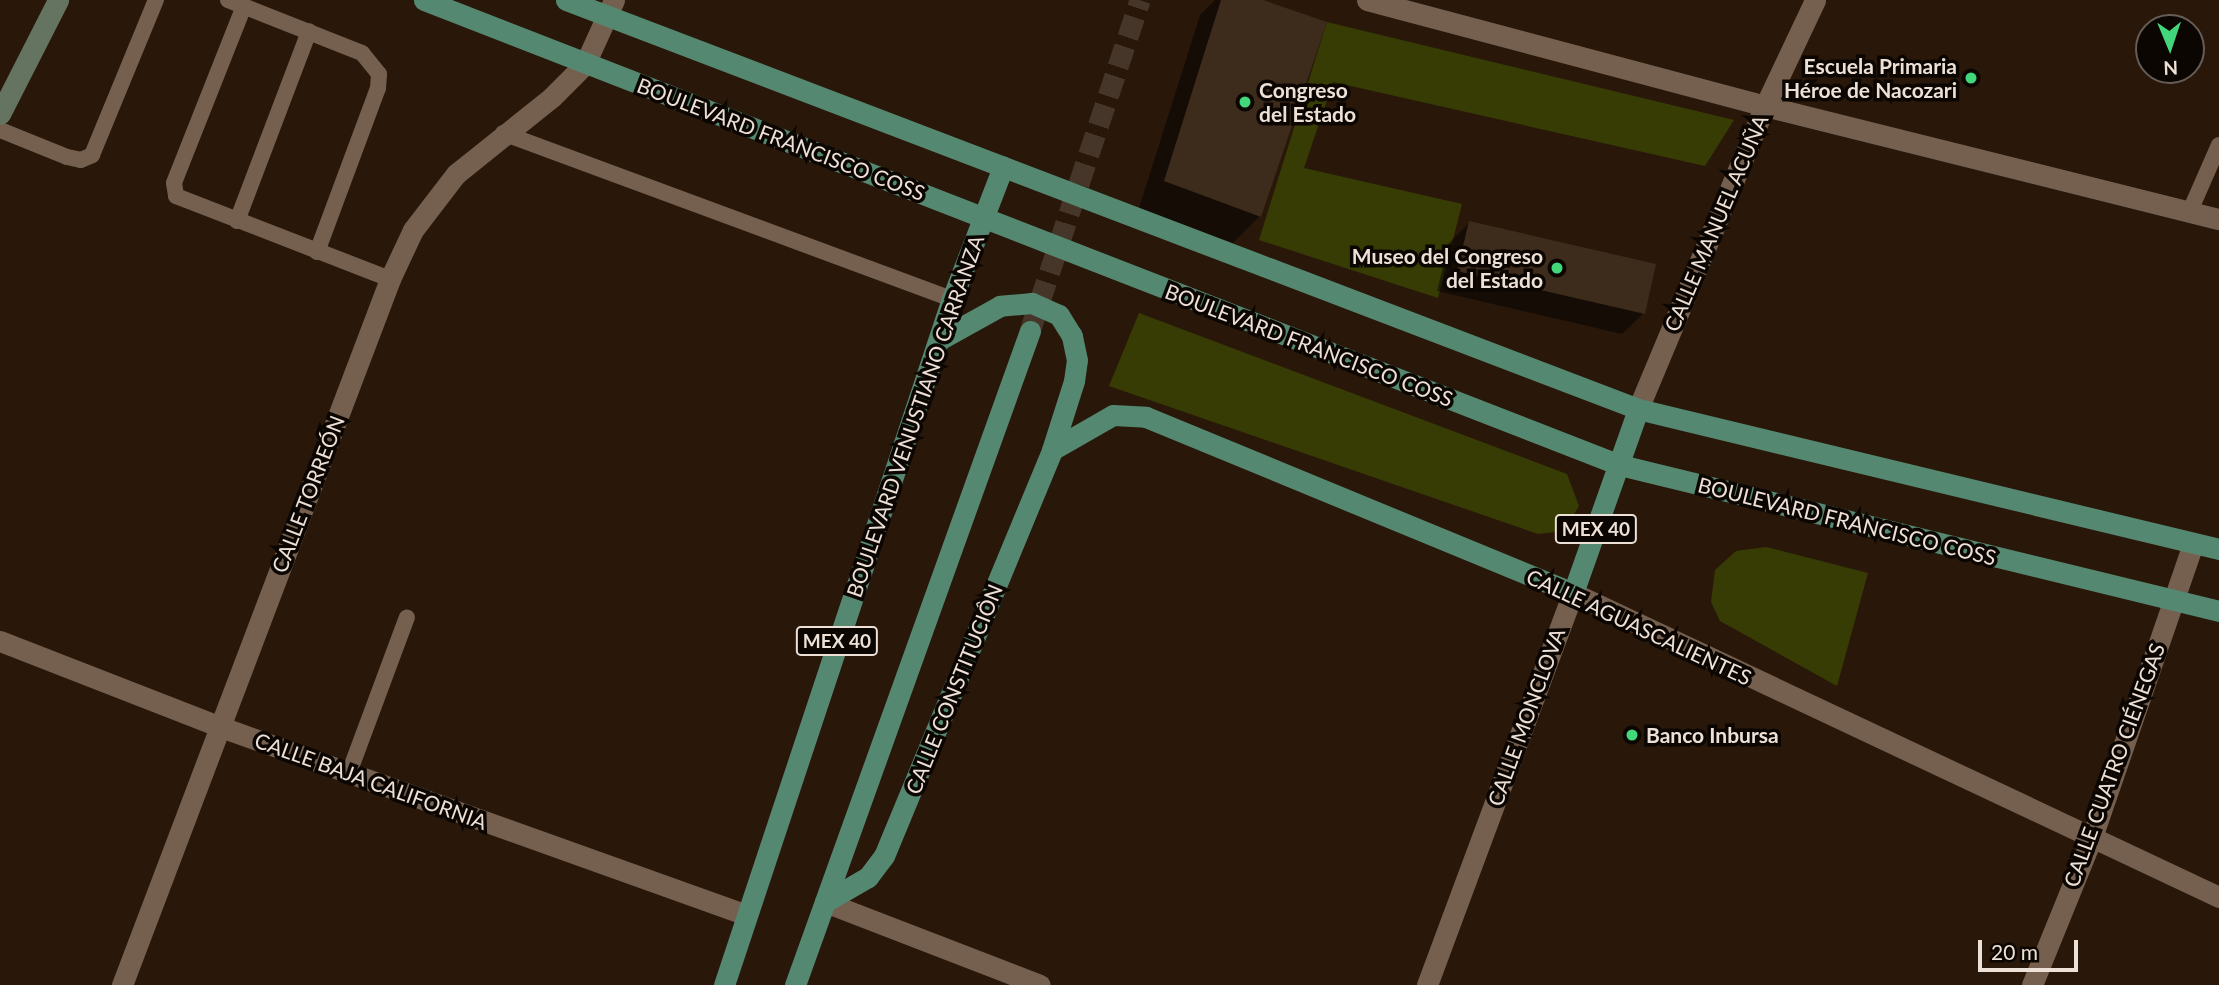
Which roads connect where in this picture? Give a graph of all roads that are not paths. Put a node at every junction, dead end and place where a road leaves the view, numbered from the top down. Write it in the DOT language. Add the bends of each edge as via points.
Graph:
graph roads {
  1 [pos="58,0"];
  2 [pos="156,0"];
  3 [pos="228,0"];
  4 [pos="424,0"];
  5 [pos="566,0"];
  6 [pos="1367,0"];
  7 [pos="1815,0"];
  8 [pos="244,6"];
  9 [pos="611,8"];
  10 [pos="309,31"];
  11 [pos="585,64"];
  12 [pos="1765,106"];
  13 [pos="0,114"];
  14 [pos="0,130"];
  15 [pos="503,134"];
  16 [pos="2219,145"];
  17 [pos="1003,167"];
  18 [pos="2190,211"];
  19 [pos="984,216"];
  20 [pos="2219,219"];
  21 [pos="237,221"];
  22 [pos="317,252"];
  23 [pos="390,279"];
  24 [pos="951,299"];
  25 [pos="1030,331"];
  26 [pos="939,340"];
  27 [pos="1638,409"];
  28 [pos="1052,450"];
  29 [pos="1620,465"];
  30 [pos="2193,544"];
  31 [pos="2219,550"];
  32 [pos="1573,593"];
  33 [pos="2172,602"];
  34 [pos="2219,611"];
  35 [pos="407,617"];
  36 [pos="0,641"];
  37 [pos="220,727"];
  38 [pos="349,773"];
  39 [pos="2091,840"];
  40 [pos="2219,897"];
  41 [pos="825,902"];
  42 [pos="744,914"];
  43 [pos="122,985"];
  44 [pos="724,985"];
  45 [pos="795,985"];
  46 [pos="1040,985"];
  47 [pos="1427,985"];
  48 [pos="2032,985"];
  1 -- 13 [label="main road"];
  2 -- 14 [label="lane" via="92,155 81,160 67,158"];
  3 -- 8 [label="lane"];
  4 -- 11 [label="main road, BOULEVARD FRANCISCO COSS"];
  5 -- 9 [label="main road"];
  6 -- 12 [label="street"];
  7 -- 12 [label="street, CALLE MANUEL ACUÑA"];
  8 -- 10 [label="lane"];
  8 -- 21 [label="lane" via="174,183 176,196 183,202"];
  9 -- 11 [label="street"];
  9 -- 17 [label="main road"];
  10 -- 21 [label="lane"];
  10 -- 22 [label="lane" via="362,53 379,74 378,88"];
  11 -- 15 [label="street, CALLE TORREÓN" via="552,97"];
  11 -- 19 [label="main road, BOULEVARD FRANCISCO COSS"];
  12 -- 18 [label="street"];
  12 -- 27 [label="street, CALLE MANUEL ACUÑA"];
  15 -- 23 [label="street, CALLE TORREÓN" via="433,200"];
  15 -- 24 [label="lane"];
  16 -- 18 [label="lane"];
  17 -- 19 [label="main road, BOULEVARD VENUSTIANO CARRANZA / MEX 40"];
  17 -- 27 [label="main road"];
  18 -- 20 [label="street"];
  19 -- 24 [label="main road, BOULEVARD VENUSTIANO CARRANZA / MEX 40"];
  19 -- 29 [label="main road, BOULEVARD FRANCISCO COSS" via="1310,348"];
  21 -- 22 [label="lane"];
  22 -- 23 [label="lane"];
  23 -- 37 [label="street, CALLE TORREÓN"];
  24 -- 26 [label="main road, BOULEVARD VENUSTIANO CARRANZA / MEX 40"];
  25 -- 41 [label="main road"];
  26 -- 28 [label="main road, CALLE CONSTITUCIÔN" via="1000,306 1032,303 1059,315 1072,336 1077,360"];
  26 -- 42 [label="main road, BOULEVARD VENUSTIANO CARRANZA / MEX 40"];
  27 -- 29 [label="main road, CALLE MONCLOVA / MEX 40"];
  27 -- 30 [label="main road"];
  28 -- 32 [label="main road, CALLE AGUASCALIENTES" via="1113,415 1146,417"];
  28 -- 41 [label="main road, CALLE CONSTITUCIÔN" via="884,856 868,877"];
  29 -- 32 [label="main road, CALLE MONCLOVA / MEX 40"];
  29 -- 33 [label="main road, BOULEVARD FRANCISCO COSS"];
  30 -- 31 [label="main road"];
  30 -- 33 [label="street, CALLE CUATRO CIÉNEGAS"];
  32 -- 39 [label="street, CALLE AGUASCALIENTES"];
  32 -- 47 [label="street, CALLE MONCLOVA"];
  33 -- 34 [label="main road, BOULEVARD FRANCISCO COSS"];
  33 -- 39 [label="street, CALLE CUATRO CIÉNEGAS"];
  35 -- 38 [label="lane"];
  36 -- 37 [label="street, CALLE BAJA CALIFORNIA"];
  37 -- 38 [label="street, CALLE BAJA CALIFORNIA"];
  37 -- 43 [label="street, CALLE TORREÓN"];
  38 -- 42 [label="street, CALLE BAJA CALIFORNIA"];
  39 -- 40 [label="street, CALLE AGUASCALIENTES"];
  39 -- 48 [label="street, CALLE CUATRO CIÉNEGAS"];
  41 -- 45 [label="main road"];
  41 -- 46 [label="street"];
  42 -- 44 [label="main road, BOULEVARD VENUSTIANO CARRANZA / MEX 40"];
}
